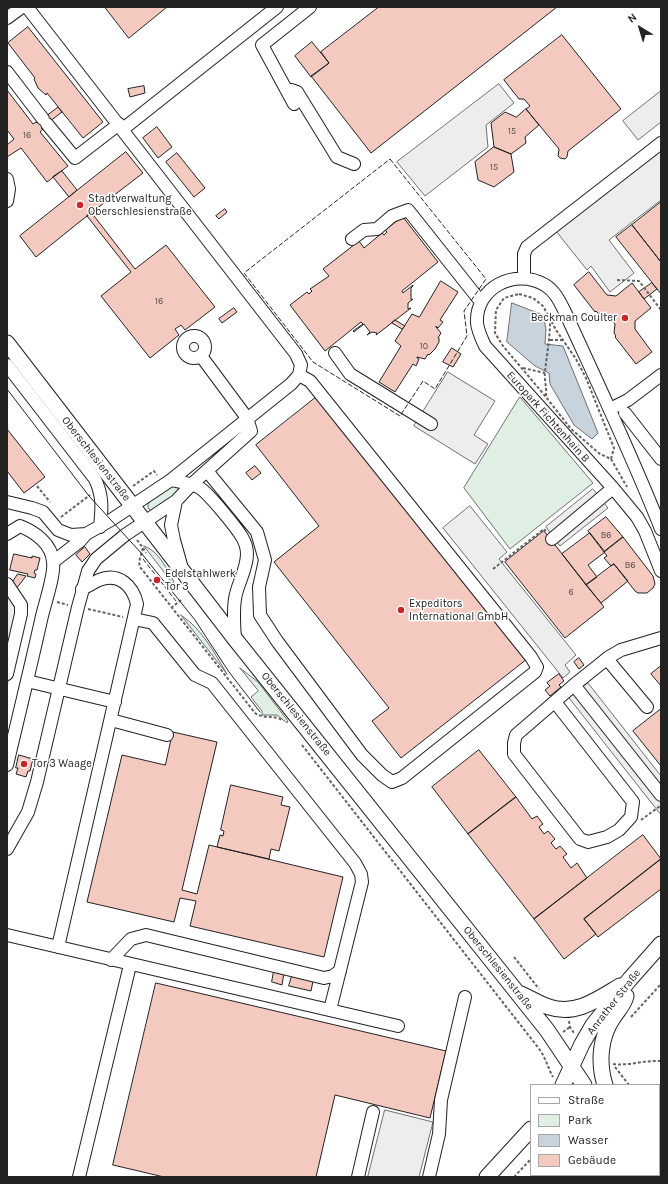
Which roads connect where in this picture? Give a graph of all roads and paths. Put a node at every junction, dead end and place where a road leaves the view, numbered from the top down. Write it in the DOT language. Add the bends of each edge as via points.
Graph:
graph roads {
  1 [pos="22,7"];
  2 [pos="27,7"];
  3 [pos="277,7"];
  4 [pos="310,7"];
  5 [pos="7,18"];
  6 [pos="7,72"];
  7 [pos="286,88"];
  8 [pos="294,104"];
  9 [pos="121,127"];
  10 [pos="661,142"];
  11 [pos="354,164"];
  12 [pos="7,179"];
  13 [pos="7,201"];
  14 [pos="352,239"];
  15 [pos="524,278"];
  16 [pos="617,280"];
  17 [pos="481,302"];
  18 [pos="661,310"];
  19 [pos="550,320"];
  20 [pos="550,340"];
  21 [pos="564,340"];
  22 [pos="7,343"];
  23 [pos="335,354"];
  24 [pos="201,356"];
  25 [pos="7,365"];
  26 [pos="521,367"];
  27 [pos="545,373"];
  28 [pos="299,375"];
  29 [pos="661,375"];
  30 [pos="546,397"];
  31 [pos="610,409"];
  32 [pos="625,413"];
  33 [pos="247,418"];
  34 [pos="431,424"];
  35 [pos="611,458"];
  36 [pos="661,459"];
  37 [pos="207,471"];
  38 [pos="170,480"];
  39 [pos="192,484"];
  40 [pos="617,493"];
  41 [pos="123,494"];
  42 [pos="102,498"];
  43 [pos="176,501"];
  44 [pos="7,502"];
  45 [pos="132,506"];
  46 [pos="145,522"];
  47 [pos="53,524"];
  48 [pos="100,527"];
  49 [pos="661,529"];
  50 [pos="131,531"];
  51 [pos="7,534"];
  52 [pos="86,534"];
  53 [pos="552,538"];
  54 [pos="656,541"];
  55 [pos="143,548"];
  56 [pos="146,553"];
  57 [pos="53,562"];
  58 [pos="139,562"];
  59 [pos="142,566"];
  60 [pos="493,569"];
  61 [pos="182,570"];
  62 [pos="661,571"];
  63 [pos="7,584"];
  64 [pos="82,589"];
  65 [pos="46,600"];
  66 [pos="181,600"];
  67 [pos="172,606"];
  68 [pos="78,607"];
  69 [pos="134,619"];
  70 [pos="235,638"];
  71 [pos="661,638"];
  72 [pos="607,659"];
  73 [pos="7,674"];
  74 [pos="27,681"];
  75 [pos="574,685"];
  76 [pos="58,688"];
  77 [pos="115,702"];
  78 [pos="555,702"];
  79 [pos="647,707"];
  80 [pos="111,720"];
  81 [pos="286,724"];
  82 [pos="167,735"];
  83 [pos="300,743"];
  84 [pos="7,765"];
  85 [pos="661,795"];
  86 [pos="661,805"];
  87 [pos="640,822"];
  88 [pos="7,849"];
  89 [pos="7,935"];
  90 [pos="661,944"];
  91 [pos="58,947"];
  92 [pos="111,960"];
  93 [pos="130,965"];
  94 [pos="340,971"];
  95 [pos="630,979"];
  96 [pos="661,984"];
  97 [pos="517,991"];
  98 [pos="465,997"];
  99 [pos="330,1010"];
  100 [pos="629,1018"];
  101 [pos="398,1026"];
  102 [pos="611,1059"];
  103 [pos="661,1061"];
  104 [pos="612,1064"];
  105 [pos="572,1066"];
  106 [pos="559,1082"];
  107 [pos="583,1084"];
  108 [pos="605,1084"];
  109 [pos="628,1084"];
  110 [pos="374,1112"];
  111 [pos="528,1135"];
  112 [pos="530,1160"];
  113 [pos="79,1177"];
  114 [pos="358,1177"];
  115 [pos="429,1177"];
  116 [pos="487,1177"];
  117 [pos="514,1177"];
  1 -- 5 [label="street"];
  2 -- 9 [label="street"];
  3 -- 9 [label="street"];
  4 -- 7 [label="street" via="262,45"];
  6 -- 9 [label="street" via="75,158"];
  7 -- 8 [label="street"];
  7 -- 11 [label="street" via="297,92 337,157"];
  9 -- 28 [label="street" via="296,354 301,365"];
  10 -- 15 [label="street" via="527,247 524,254"];
  12 -- 13 [label="street"];
  14 -- 17 [label="street" via="364,230 377,229 392,216 408,210"];
  15 -- 17 [label="street" via="509,279 499,284"];
  15 -- 31 [label="street" via="546,286 555,295"];
  16 -- 18 [label="path" via="639,281"];
  17 -- 40 [label="street, Europark Fichtenhain B" via="477,322 485,346"];
  19 -- 20 [label="path"];
  19 -- 21 [label="path"];
  19 -- 26 [label="path" via="542,306 533,298 519,294 504,298 496,310 495,332"];
  20 -- 21 [label="path"];
  20 -- 27 [label="path"];
  21 -- 35 [label="path" via="586,378 607,430 614,448"];
  22 -- 41 [label="main road, Oberschlesienstraße"];
  23 -- 34 [label="street" via="350,374"];
  24 -- 33 [label="street"];
  25 -- 42 [label="street" via="95,478"];
  26 -- 27 [label="path"];
  26 -- 30 [label="path"];
  27 -- 30 [label="path"];
  28 -- 33 [label="street"];
  28 -- 37 [label="street" via="310,381 405,498 526,651 537,667 535,672 402,778 392,782 362,756 260,615 259,587 265,560 257,532"];
  29 -- 31 [label="street" via="628,400"];
  30 -- 35 [label="path" via="571,429 600,454"];
  31 -- 49 [label="street"];
  32 -- 36 [label="street"];
  33 -- 37 [label="street" via="250,431"];
  33 -- 38 [label="street"];
  35 -- 40 [label="path" via="629,490"];
  37 -- 39 [label="street"];
  38 -- 39 [label="street"];
  38 -- 41 [label="path" via="160,478 154,471"];
  38 -- 45 [label="street"];
  39 -- 43 [label="street"];
  39 -- 70 [label="street" via="209,496 242,537 247,548 244,570 235,598"];
  40 -- 53 [label="street"];
  40 -- 54 [label="street, Europark Fichtenhain B"];
  41 -- 45 [label="main road, Oberschlesienstraße"];
  42 -- 47 [label="path" via="94,492"];
  42 -- 48 [label="street"];
  43 -- 46 [label="street"];
  43 -- 61 [label="street" via="171,525"];
  44 -- 47 [label="street" via="42,512"];
  45 -- 46 [label="main road, Oberschlesienstraße"];
  45 -- 48 [label="street"];
  46 -- 50 [label="street"];
  46 -- 61 [label="main road, Oberschlesienstraße"];
  47 -- 52 [label="street" via="58,530 71,535"];
  48 -- 52 [label="street"];
  50 -- 55 [label="path"];
  50 -- 64 [label="street" via="96,559 88,571"];
  51 -- 57 [label="street" via="20,526 32,531 42,539 51,552"];
  52 -- 57 [label="street"];
  53 -- 60 [label="path" via="544,529"];
  54 -- 62 [label="street, Europark Fichtenhain B"];
  55 -- 56 [label="path"];
  55 -- 58 [label="path"];
  57 -- 65 [label="street"];
  58 -- 59 [label="path"];
  58 -- 67 [label="path" via="140,567"];
  61 -- 70 [label="main road, Oberschlesienstraße"];
  63 -- 73 [label="street" via="21,605 21,614"];
  64 -- 68 [label="street"];
  64 -- 69 [label="street" via="101,580 121,580 135,595 137,604"];
  65 -- 68 [label="path"];
  65 -- 74 [label="street"];
  66 -- 67 [label="path"];
  67 -- 81 [label="path" via="254,713 261,717 281,718"];
  68 -- 69 [label="path"];
  68 -- 76 [label="street"];
  69 -- 77 [label="street"];
  69 -- 94 [label="street" via="153,623 195,675 212,683 355,862 362,882"];
  70 -- 97 [label="main road, Oberschlesienstraße"];
  71 -- 72 [label="street" via="621,650"];
  72 -- 75 [label="street"];
  72 -- 79 [label="street"];
  74 -- 76 [label="street"];
  74 -- 84 [label="street"];
  75 -- 78 [label="street"];
  75 -- 85 [label="street"];
  76 -- 77 [label="street"];
  76 -- 88 [label="street" via="28,812"];
  77 -- 80 [label="street"];
  78 -- 78 [label="street" via="516,735 514,754 580,839 588,842 607,837 619,830 631,817 633,802"];
  80 -- 82 [label="street"];
  80 -- 91 [label="street"];
  83 -- 106 [label="path" via="540,1050"];
  86 -- 87 [label="path"];
  89 -- 91 [label="street"];
  90 -- 95 [label="main road, Anrather Straße"];
  91 -- 92 [label="street"];
  92 -- 93 [label="street"];
  92 -- 94 [label="street" via="130,939 146,935 324,978"];
  93 -- 99 [label="street"];
  93 -- 113 [label="street"];
  94 -- 99 [label="street"];
  95 -- 97 [label="main road" via="592,1003 567,1010 548,1007"];
  95 -- 105 [label="main road, Anrather Straße" via="593,1025"];
  95 -- 108 [label="main road" via="624,1002 606,1031 601,1065"];
  96 -- 100 [label="path"];
  97 -- 105 [label="main road, Oberschlesienstraße"];
  98 -- 115 [label="street" via="441,1100 439,1134"];
  99 -- 101 [label="street"];
  102 -- 104 [label="path"];
  103 -- 104 [label="path"];
  104 -- 109 [label="path"];
  105 -- 106 [label="main road, Anrather Straße"];
  105 -- 107 [label="main road, Oberschlesienstraße"];
  110 -- 114 [label="street"];
  111 -- 116 [label="main road"];
  112 -- 117 [label="path"];
}
